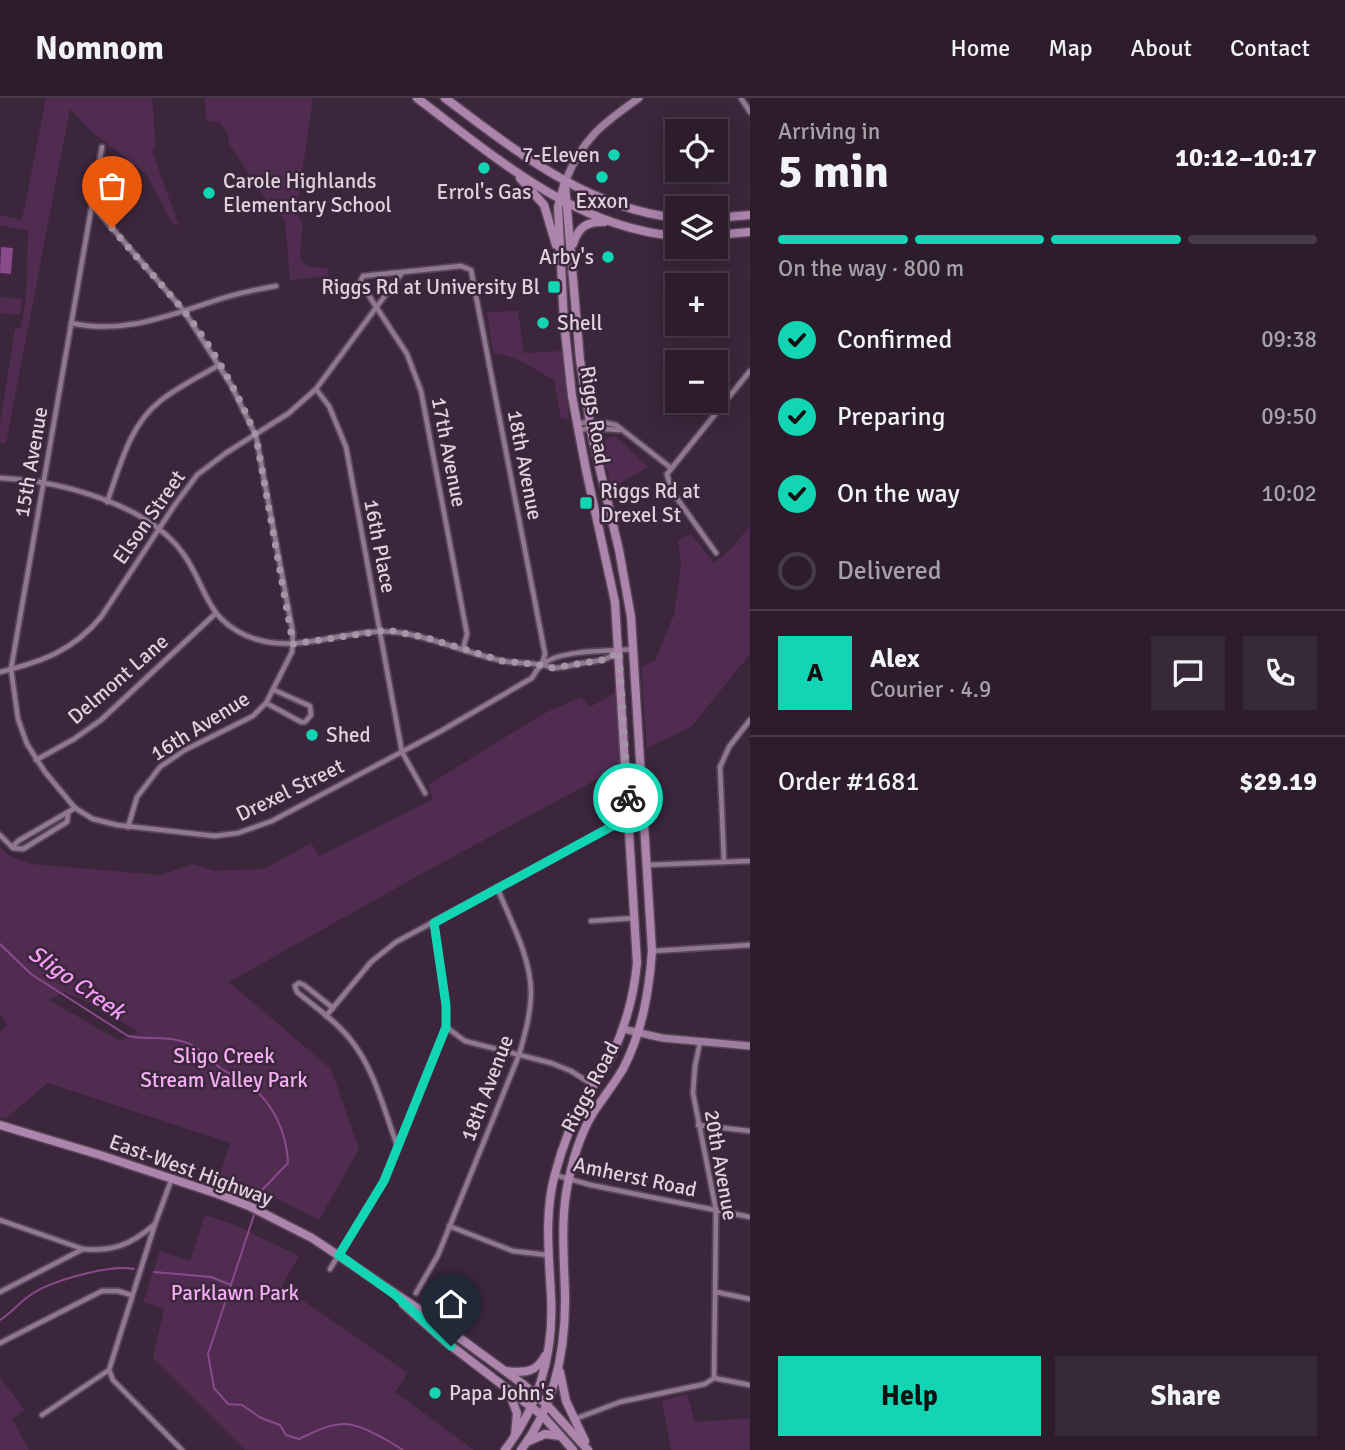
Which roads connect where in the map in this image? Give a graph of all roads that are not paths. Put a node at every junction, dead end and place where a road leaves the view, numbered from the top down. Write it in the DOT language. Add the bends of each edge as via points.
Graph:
graph roads {
  1 [pos="417,98"];
  2 [pos="445,98"];
  3 [pos="639,98"];
  4 [pos="741,98"];
  5 [pos="750,112"];
  6 [pos="102,147"];
  7 [pos="508,166"];
  8 [pos="565,182"];
  9 [pos="559,198"];
  10 [pos="568,204"];
  11 [pos="93,206"];
  12 [pos="665,215"];
  13 [pos="750,215"];
  14 [pos="728,217"];
  15 [pos="616,223"];
  16 [pos="750,232"];
  17 [pos="728,234"];
  18 [pos="665,235"];
  19 [pos="571,250"];
  20 [pos="561,261"];
  21 [pos="401,273"];
  22 [pos="276,286"];
  23 [pos="377,306"];
  24 [pos="184,311"];
  25 [pos="71,323"];
  26 [pos="219,365"];
  27 [pos="750,371"];
  28 [pos="316,389"];
  29 [pos="591,425"];
  30 [pos="579,427"];
  31 [pos="256,436"];
  32 [pos="671,468"];
  33 [pos="0,478"];
  34 [pos="43,482"];
  35 [pos="107,502"];
  36 [pos="159,529"];
  37 [pos="716,553"];
  38 [pos="215,614"];
  39 [pos="380,630"];
  40 [pos="293,644"];
  41 [pos="463,649"];
  42 [pos="633,649"];
  43 [pos="619,651"];
  44 [pos="541,665"];
  45 [pos="11,669"];
  46 [pos="0,672"];
  47 [pos="274,690"];
  48 [pos="266,703"];
  49 [pos="750,720"];
  50 [pos="402,752"];
  51 [pos="36,760"];
  52 [pos="425,793"];
  53 [pos="75,808"];
  54 [pos="68,814"];
  55 [pos="643,816"];
  56 [pos="629,817"];
  57 [pos="128,827"];
  58 [pos="0,835"];
  59 [pos="12,848"];
  60 [pos="750,860"];
  61 [pos="724,862"];
  62 [pos="646,865"];
  63 [pos="497,887"];
  64 [pos="635,918"];
  65 [pos="591,921"];
  66 [pos="434,923"];
  67 [pos="750,945"];
  68 [pos="652,951"];
  69 [pos="333,1008"];
  70 [pos="327,1016"];
  71 [pos="446,1027"];
  72 [pos="623,1029"];
  73 [pos="638,1033"];
  74 [pos="700,1042"];
  75 [pos="750,1046"];
  76 [pos="519,1055"];
  77 [pos="593,1085"];
  78 [pos="0,1125"];
  79 [pos="698,1125"];
  80 [pos="750,1131"];
  81 [pos="398,1146"];
  82 [pos="555,1175"];
  83 [pos="172,1178"];
  84 [pos="569,1178"];
  85 [pos="716,1210"];
  86 [pos="750,1217"];
  87 [pos="0,1220"];
  88 [pos="155,1224"];
  89 [pos="449,1226"];
  90 [pos="83,1249"];
  91 [pos="339,1255"];
  92 [pos="549,1255"];
  93 [pos="330,1269"];
  94 [pos="0,1292"];
  95 [pos="716,1292"];
  96 [pos="416,1293"];
  97 [pos="394,1294"];
  98 [pos="131,1295"];
  99 [pos="750,1299"];
  100 [pos="551,1339"];
  101 [pos="0,1343"];
  102 [pos="561,1352"];
  103 [pos="109,1370"];
  104 [pos="505,1371"];
  105 [pos="714,1378"];
  106 [pos="750,1385"];
  107 [pos="507,1387"];
  108 [pos="537,1395"];
  109 [pos="547,1405"];
  110 [pos="532,1406"];
  111 [pos="42,1415"];
  112 [pos="543,1416"];
  113 [pos="574,1420"];
  114 [pos="561,1436"];
  115 [pos="515,1438"];
  116 [pos="524,1446"];
  117 [pos="182,1450"];
  118 [pos="505,1450"];
  119 [pos="573,1450"];
  120 [pos="589,1450"];
  1 -- 7 [label="main road"];
  2 -- 8 [label="main road"];
  3 -- 8 [label="street, Riggs Road" via="592,134"];
  4 -- 5 [label="street"];
  6 -- 11 [label="street, 15th Avenue"];
  7 -- 9 [label="main road"];
  7 -- 20 [label="main road" via="544,205"];
  8 -- 9 [label="main road, Riggs Road"];
  8 -- 10 [label="main road, Riggs Road"];
  8 -- 12 [label="main road" via="616,205"];
  9 -- 10 [label="main road"];
  9 -- 20 [label="main road, Riggs Road"];
  10 -- 15 [label="main road"];
  10 -- 19 [label="main road, Riggs Road"];
  11 -- 24 [label="street"];
  11 -- 25 [label="street, 15th Avenue"];
  13 -- 14 [label="main road"];
  15 -- 18 [label="main road"];
  15 -- 19 [label="main road" via="584,225"];
  16 -- 17 [label="main road"];
  19 -- 29 [label="main road, Riggs Road" via="580,360"];
  20 -- 30 [label="main road, Riggs Road"];
  21 -- 23 [label="street, Elson Street"];
  21 -- 23 [label="street, 17th Avenue" via="363,276 360,282"];
  21 -- 44 [label="street, 18th Avenue" via="461,266 471,270 545,654"];
  22 -- 24 [label="street"];
  23 -- 28 [label="street, Elson Street"];
  23 -- 41 [label="street, 17th Avenue" via="407,354 421,391 467,634"];
  24 -- 25 [label="street" via="132,326"];
  24 -- 26 [label="street"];
  25 -- 34 [label="street, 15th Avenue"];
  26 -- 31 [label="street"];
  26 -- 35 [label="street" via="166,396 144,417 131,437"];
  27 -- 32 [label="street"];
  28 -- 31 [label="street, Elson Street"];
  28 -- 39 [label="street, 16th Place" via="329,406 346,447"];
  29 -- 30 [label="street"];
  29 -- 32 [label="street" via="620,430"];
  29 -- 42 [label="main road, Riggs Road" via="626,584"];
  30 -- 43 [label="main road, Riggs Road" via="615,599"];
  31 -- 36 [label="street, Elson Street" via="197,475"];
  31 -- 40 [label="street"];
  32 -- 37 [label="street" via="667,474 671,490"];
  33 -- 34 [label="street"];
  34 -- 35 [label="street"];
  34 -- 45 [label="street, 15th Avenue"];
  35 -- 36 [label="street"];
  36 -- 38 [label="street" via="189,561"];
  36 -- 45 [label="street, Elson Street" via="86,633 60,653"];
  38 -- 40 [label="street" via="247,637"];
  38 -- 51 [label="street, Delmont Lane" via="101,720"];
  39 -- 40 [label="street"];
  39 -- 41 [label="street"];
  39 -- 50 [label="street, 16th Place"];
  40 -- 47 [label="street, 16th Avenue"];
  41 -- 44 [label="street" via="502,661"];
  42 -- 43 [label="street"];
  42 -- 55 [label="main road, Riggs Road"];
  43 -- 44 [label="street, Drexel Street" via="552,659"];
  43 -- 44 [label="street" via="608,659 553,668"];
  43 -- 56 [label="main road, Riggs Road"];
  44 -- 50 [label="street, Drexel Street" via="533,678"];
  45 -- 46 [label="street, Elson Street"];
  45 -- 51 [label="street, 15th Avenue" via="18,719"];
  47 -- 48 [label="street, 16th Avenue"];
  47 -- 48 [label="street" via="310,706 309,719 301,722"];
  48 -- 57 [label="street, 16th Avenue" via="242,723 160,767 137,797"];
  49 -- 61 [label="street" via="720,767"];
  50 -- 52 [label="street, 16th Place"];
  50 -- 57 [label="street, Drexel Street" via="272,821 238,833 215,836"];
  51 -- 53 [label="street, 15th Avenue"];
  53 -- 54 [label="street"];
  53 -- 57 [label="street, Drexel Street" via="99,821"];
  54 -- 59 [label="street"];
  54 -- 59 [label="street" via="67,822 23,849"];
  55 -- 56 [label="street"];
  55 -- 62 [label="main road, Riggs Road"];
  56 -- 63 [label="street"];
  56 -- 64 [label="main road, Riggs Road"];
  58 -- 59 [label="street"];
  60 -- 61 [label="street"];
  61 -- 62 [label="street"];
  62 -- 68 [label="main road, Riggs Road"];
  63 -- 66 [label="street"];
  63 -- 76 [label="street, 18th Avenue" via="530,982 528,1023"];
  64 -- 65 [label="street"];
  64 -- 72 [label="main road, Riggs Road" via="636,976"];
  66 -- 69 [label="street" via="387,948"];
  66 -- 71 [label="street"];
  67 -- 68 [label="street"];
  68 -- 73 [label="main road, Riggs Road" via="649,990"];
  69 -- 70 [label="street"];
  69 -- 70 [label="street" via="304,985 296,984 297,992"];
  70 -- 81 [label="street" via="356,1046"];
  71 -- 76 [label="street" via="465,1041"];
  71 -- 81 [label="street"];
  72 -- 73 [label="street"];
  72 -- 77 [label="main road, Riggs Road"];
  73 -- 74 [label="street"];
  73 -- 84 [label="main road, Riggs Road" via="622,1070 586,1125"];
  74 -- 75 [label="street"];
  74 -- 79 [label="street, 20th Avenue" via="693,1093"];
  76 -- 77 [label="street" via="560,1067"];
  76 -- 89 [label="street, 18th Avenue"];
  77 -- 82 [label="main road, Riggs Road" via="572,1125"];
  78 -- 83 [label="main road, East-West Highway"];
  79 -- 80 [label="street"];
  79 -- 85 [label="street, 20th Avenue"];
  81 -- 91 [label="street" via="378,1193"];
  82 -- 84 [label="street, Amherst Road"];
  82 -- 92 [label="main road, Riggs Road" via="549,1202"];
  83 -- 88 [label="street"];
  83 -- 91 [label="main road, East-West Highway" via="249,1206"];
  84 -- 85 [label="street, Amherst Road"];
  84 -- 102 [label="main road, Riggs Road"];
  85 -- 86 [label="street, Amherst Road"];
  85 -- 95 [label="street, 20th Avenue"];
  87 -- 90 [label="street"];
  88 -- 90 [label="street" via="121,1247"];
  88 -- 98 [label="street"];
  89 -- 92 [label="street" via="513,1251"];
  89 -- 96 [label="street, 18th Avenue" via="439,1255"];
  90 -- 94 [label="street"];
  91 -- 93 [label="street"];
  91 -- 97 [label="main road, East-West Highway"];
  92 -- 100 [label="main road, Riggs Road"];
  95 -- 99 [label="street"];
  95 -- 105 [label="street, 20th Avenue"];
  97 -- 104 [label="main road, East-West Highway"];
  97 -- 107 [label="main road, East-West Highway" via="446,1342"];
  98 -- 101 [label="street" via="102,1291"];
  98 -- 103 [label="street"];
  100 -- 104 [label="main road" via="535,1368 523,1373"];
  100 -- 108 [label="main road, Riggs Road"];
  102 -- 109 [label="main road, Riggs Road"];
  102 -- 113 [label="main road" via="562,1389"];
  103 -- 111 [label="street"];
  103 -- 117 [label="street" via="113,1380"];
  104 -- 108 [label="main road, East-West Highway"];
  105 -- 106 [label="street"];
  105 -- 113 [label="street" via="698,1386 620,1402"];
  107 -- 110 [label="main road, East-West Highway"];
  107 -- 115 [label="main road" via="517,1413"];
  108 -- 109 [label="main road, East-West Highway"];
  108 -- 110 [label="main road, Riggs Road"];
  109 -- 112 [label="main road, Riggs Road"];
  109 -- 120 [label="main road, East-West Highway"];
  110 -- 112 [label="main road, East-West Highway"];
  110 -- 115 [label="main road, Riggs Road"];
  112 -- 114 [label="main road, East-West Highway"];
  112 -- 116 [label="main road, Riggs Road"];
  113 -- 120 [label="main road"];
  114 -- 116 [label="main road" via="545,1434"];
  114 -- 119 [label="main road, East-West Highway"];
  115 -- 118 [label="main road, Riggs Road"];
}
